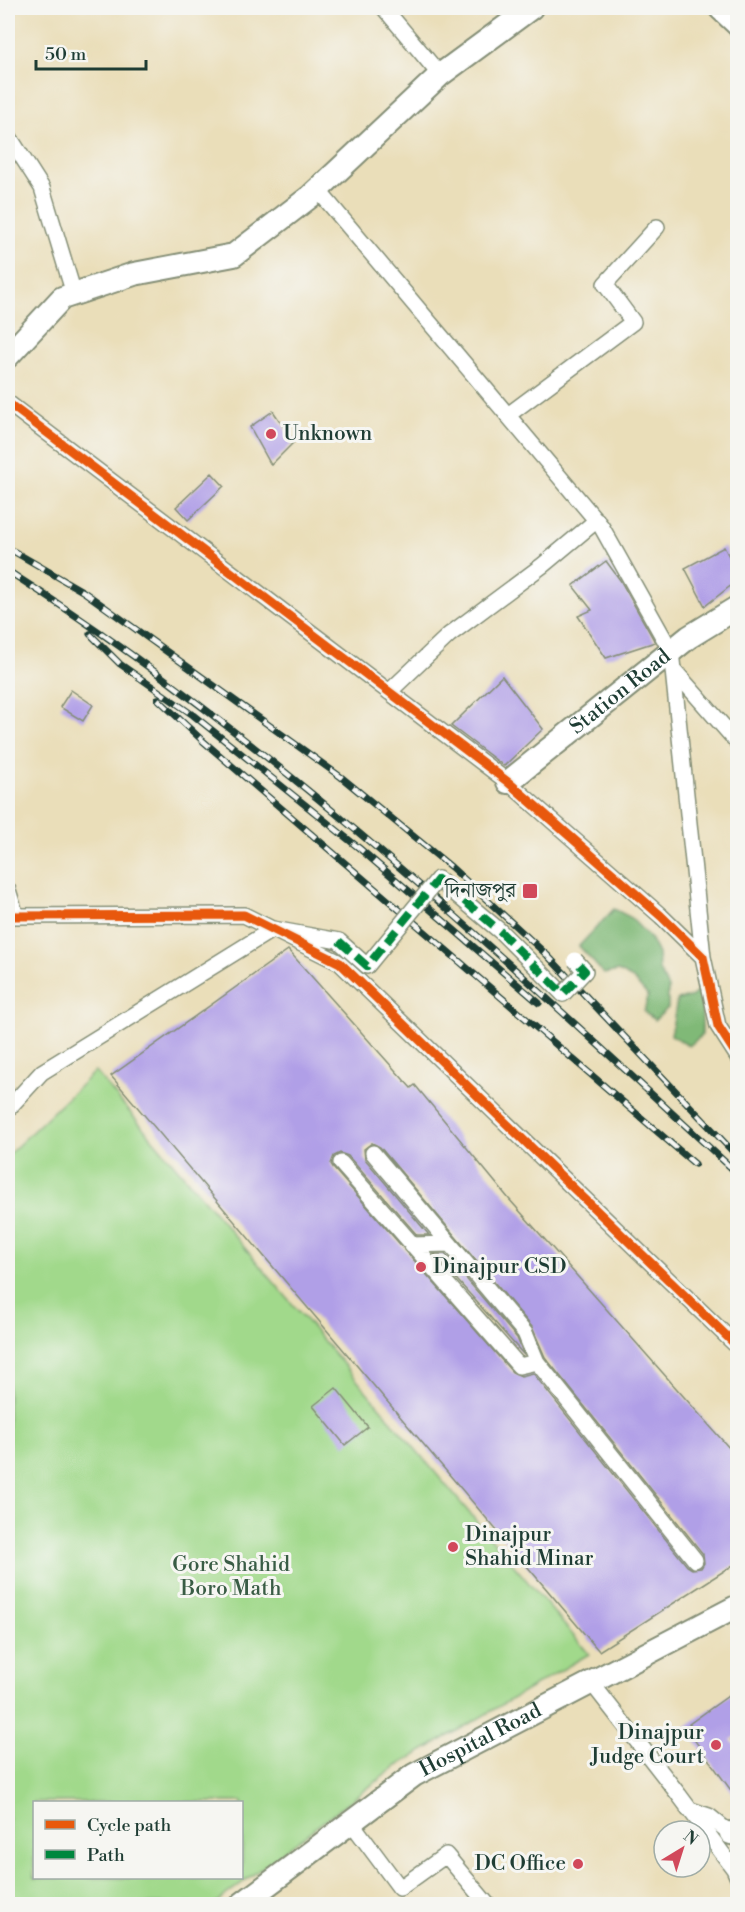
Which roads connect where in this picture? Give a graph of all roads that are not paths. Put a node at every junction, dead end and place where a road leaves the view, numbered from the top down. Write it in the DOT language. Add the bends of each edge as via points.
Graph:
graph roads {
  1 [pos="384,8"];
  2 [pos="531,8"];
  3 [pos="720,8"];
  4 [pos="738,25"];
  5 [pos="440,75"];
  6 [pos="8,135"];
  7 [pos="318,190"];
  8 [pos="657,227"];
  9 [pos="74,294"];
  10 [pos="8,356"];
  11 [pos="8,403"];
  12 [pos="508,415"];
  13 [pos="597,520"];
  14 [pos="738,607"];
  15 [pos="672,660"];
  16 [pos="389,692"];
  17 [pos="738,743"];
  18 [pos="508,782"];
  19 [pos="8,890"];
  20 [pos="12,916"];
  21 [pos="273,929"];
  22 [pos="703,957"];
  23 [pos="575,960"];
  24 [pos="738,1058"];
  25 [pos="8,1109"];
  26 [pos="373,1153"];
  27 [pos="341,1163"];
  28 [pos="450,1244"];
  29 [pos="412,1245"];
  30 [pos="738,1347"];
  31 [pos="537,1362"];
  32 [pos="695,1560"];
  33 [pos="738,1606"];
  34 [pos="591,1682"];
  35 [pos="688,1809"];
  36 [pos="351,1822"];
  37 [pos="735,1836"];
  38 [pos="738,1878"];
  39 [pos="242,1905"];
  40 [pos="487,1905"];
  1 -- 5 [label="street"];
  2 -- 5 [label="street"];
  3 -- 4 [label="street"];
  5 -- 7 [label="street"];
  6 -- 9 [label="street" via="42,188"];
  7 -- 9 [label="street" via="234,255 134,274"];
  7 -- 12 [label="street"];
  8 -- 12 [label="street" via="605,284 633,322"];
  9 -- 10 [label="street" via="62,298"];
  11 -- 16 [label="street"];
  12 -- 13 [label="street"];
  13 -- 15 [label="street"];
  13 -- 16 [label="street" via="449,635"];
  14 -- 15 [label="street, Station Road" via="689,637"];
  15 -- 17 [label="street"];
  15 -- 18 [label="street, Station Road"];
  15 -- 22 [label="street"];
  16 -- 18 [label="street"];
  18 -- 22 [label="street"];
  19 -- 20 [label="street"];
  20 -- 21 [label="street" via="244,915"];
  21 -- 23 [label="street, bridge" via="339,941 367,966 438,879 500,931 563,994 585,971"];
  21 -- 25 [label="street" via="42,1072"];
  21 -- 30 [label="street" via="340,963"];
  22 -- 24 [label="street" via="718,1026"];
  26 -- 28 [label="street"];
  27 -- 29 [label="street"];
  28 -- 29 [label="street"];
  28 -- 31 [label="street" via="525,1333"];
  29 -- 31 [label="street" via="519,1366"];
  31 -- 32 [label="street"];
  33 -- 34 [label="street, Hospital Road"];
  34 -- 35 [label="street"];
  34 -- 36 [label="street, Hospital Road" via="414,1775"];
  35 -- 37 [label="street" via="709,1816"];
  35 -- 38 [label="street"];
  36 -- 39 [label="street, Hospital Road"];
  36 -- 40 [label="street" via="400,1888 446,1855"];
}
